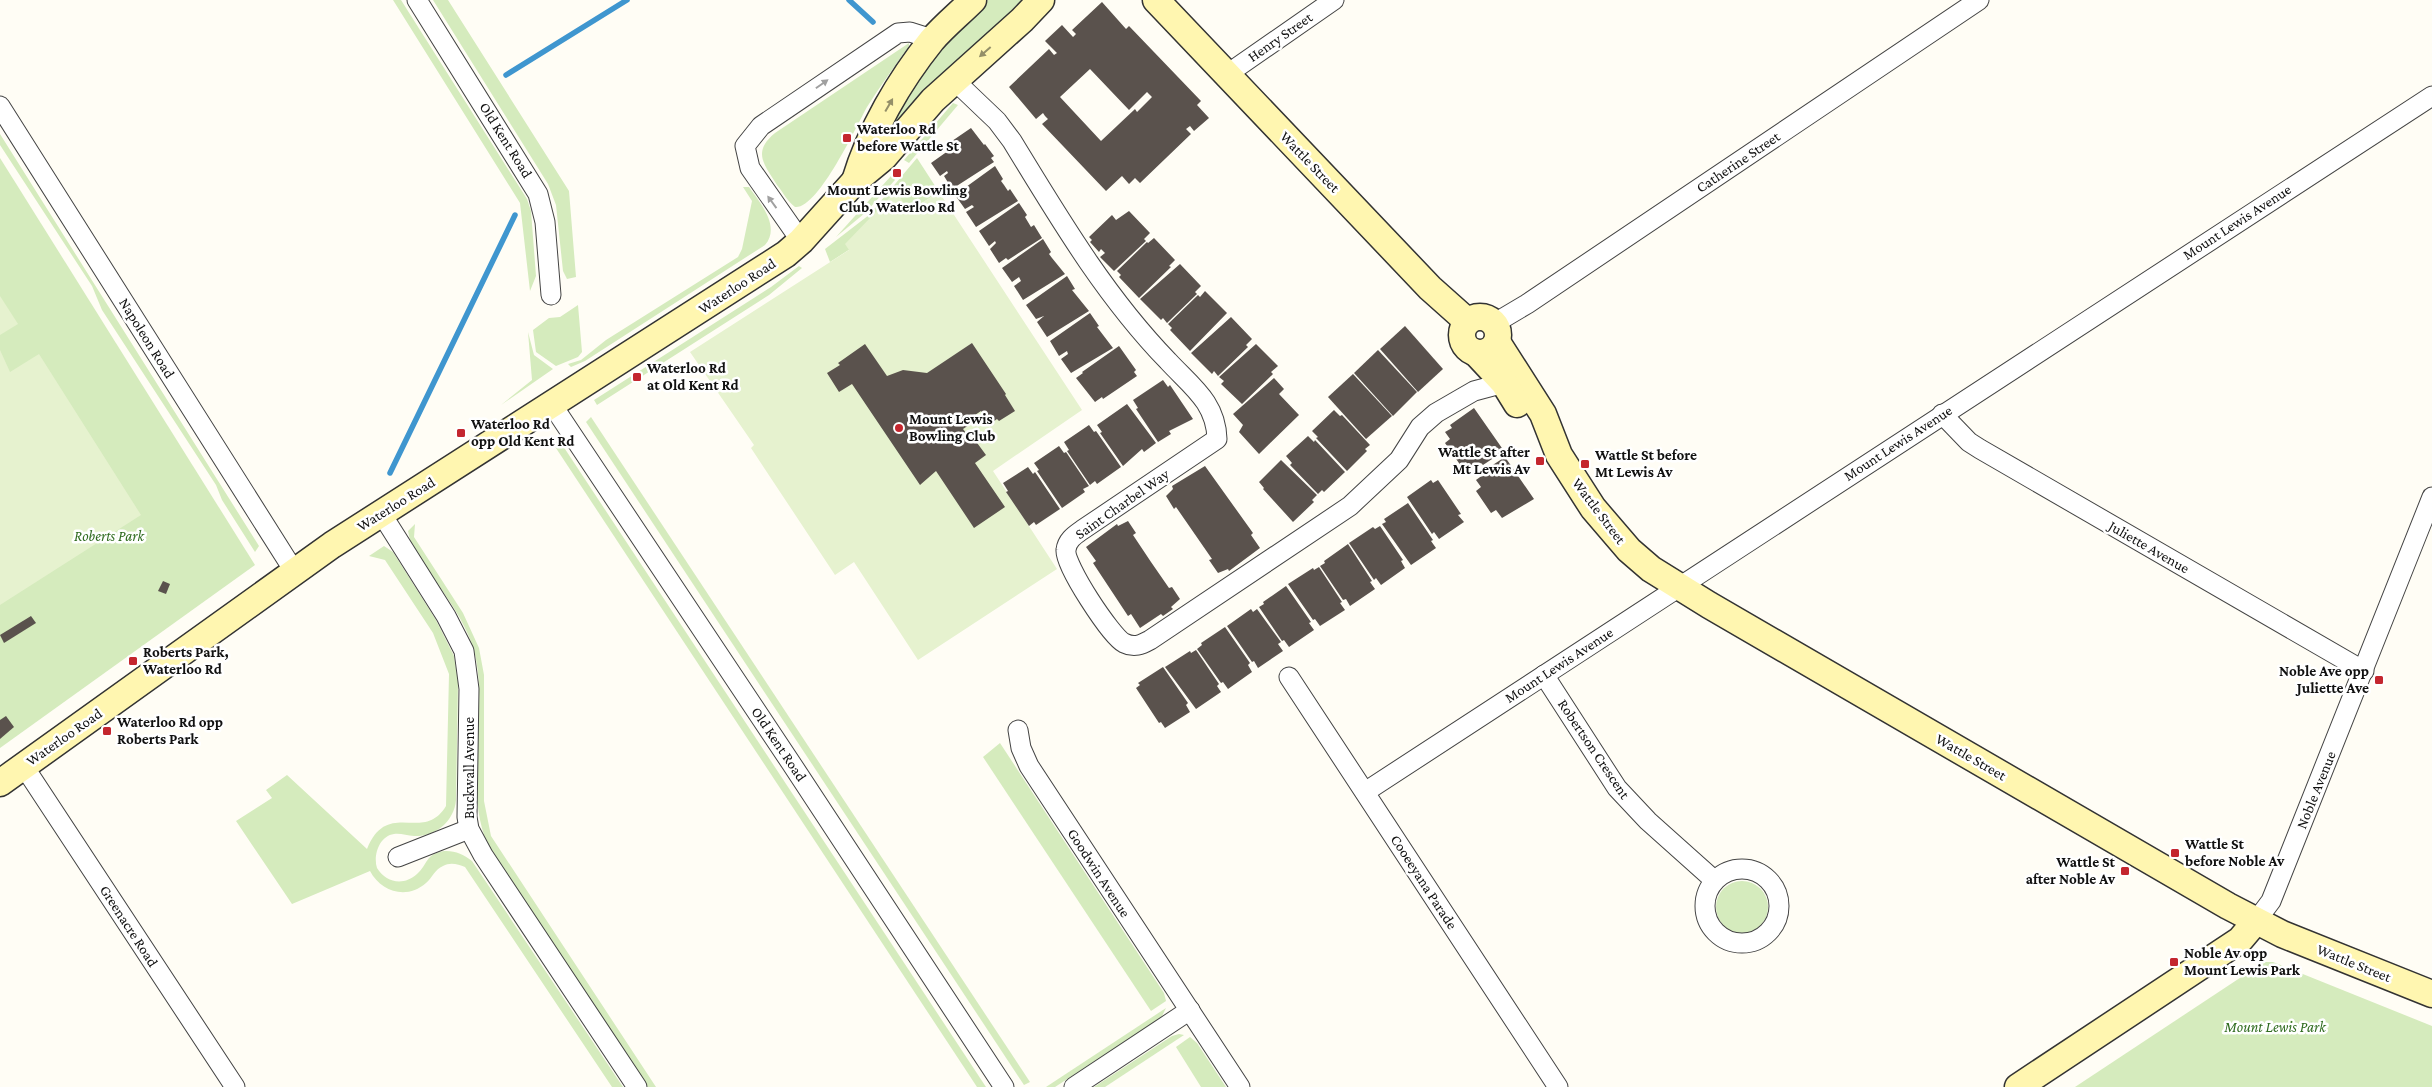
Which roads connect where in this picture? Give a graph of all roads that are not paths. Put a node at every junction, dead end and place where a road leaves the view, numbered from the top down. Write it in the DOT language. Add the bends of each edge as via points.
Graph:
graph roads {
  1 [pos="417,0"];
  2 [pos="973,0"];
  3 [pos="1041,0"];
  4 [pos="1054,0"];
  5 [pos="1334,0"];
  6 [pos="1979,0"];
  7 [pos="1157,3"];
  8 [pos="1022,20"];
  9 [pos="932,39"];
  10 [pos="1226,75"];
  11 [pos="954,80"];
  12 [pos="2432,96"];
  13 [pos="0,106"];
  14 [pos="855,181"];
  15 [pos="801,241"];
  16 [pos="551,295"];
  17 [pos="1489,339"];
  18 [pos="1504,383"];
  19 [pos="551,403"];
  20 [pos="1942,414"];
  21 [pos="1559,455"];
  22 [pos="2432,497"];
  23 [pos="381,513"];
  24 [pos="294,571"];
  25 [pos="1678,586"];
  26 [pos="2364,671"];
  27 [pos="1544,675"];
  28 [pos="1289,677"];
  29 [pos="1018,730"];
  30 [pos="23,766"];
  31 [pos="0,782"];
  32 [pos="1365,792"];
  33 [pos="469,829"];
  34 [pos="398,857"];
  35 [pos="1714,880"];
  36 [pos="2256,921"];
  37 [pos="2432,994"];
  38 [pos="1190,1010"];
  39 [pos="235,1087"];
  40 [pos="637,1087"];
  41 [pos="1004,1087"];
  42 [pos="1074,1087"];
  43 [pos="1240,1087"];
  44 [pos="1558,1087"];
  45 [pos="2018,1087"];
  1 -- 16 [label="street, Old Kent Road" via="538,194 545,222"];
  2 -- 9 [label="main road, Waterloo Road"];
  3 -- 8 [label="main road, Waterloo Road"];
  4 -- 8 [label="main road"];
  5 -- 10 [label="street, Henry Street"];
  6 -- 17 [label="street, Catherine Street" via="1527,304"];
  7 -- 10 [label="main road, Wattle Street"];
  8 -- 11 [label="main road, Waterloo Road, one-way"];
  14 -- 9 [label="main road, Waterloo Road, one-way" via="864,150 889,104"];
  15 -- 9 [label="street, one-way" via="750,168 745,146 761,126 898,33 910,32"];
  10 -- 17 [label="main road, Wattle Street" via="1430,288 1467,321 1478,316 1490,319"];
  11 -- 14 [label="main road, Waterloo Road" via="932,100 884,157"];
  11 -- 18 [label="street, Saint Charbel Way" via="1007,134 1126,315 1213,412 1218,439 1082,530 1067,544 1069,568 1110,629 1124,643 1135,646 1150,640 1313,532 1370,489 1398,460 1420,427 1436,413 1474,390"];
  12 -- 20 [label="street, Mount Lewis Avenue"];
  13 -- 24 [label="street, Napoleon Road"];
  14 -- 15 [label="main road, Waterloo Road"];
  15 -- 19 [label="main road, Waterloo Road" via="772,264"];
  17 -- 18 [label="main road, Wattle Street"];
  17 -- 21 [label="main road, Wattle Street" via="1542,414"];
  18 -- 21 [label="main road, Wattle Street" via="1535,431"];
  19 -- 23 [label="main road, Waterloo Road"];
  19 -- 41 [label="street, Old Kent Road"];
  20 -- 25 [label="street, Mount Lewis Avenue"];
  20 -- 26 [label="street, Juliette Avenue" via="1980,449"];
  21 -- 25 [label="main road, Wattle Street" via="1593,508 1629,550"];
  22 -- 26 [label="street, Noble Avenue"];
  23 -- 24 [label="main road, Waterloo Road"];
  23 -- 33 [label="street, Buckwall Avenue" via="446,616 464,651 469,689 466,804"];
  24 -- 30 [label="main road, Waterloo Road"];
  25 -- 27 [label="street, Mount Lewis Avenue"];
  25 -- 36 [label="main road, Wattle Street"];
  26 -- 36 [label="street, Noble Avenue" via="2271,901"];
  27 -- 32 [label="street, Mount Lewis Avenue"];
  27 -- 35 [label="street, Robertson Crescent" via="1624,797"];
  28 -- 32 [label="street, Cooeeyana Parade"];
  29 -- 38 [label="street, Goodwin Avenue" via="1029,766"];
  30 -- 31 [label="main road, Waterloo Road"];
  30 -- 39 [label="street, Greenacre Road"];
  32 -- 44 [label="street, Cooeeyana Parade"];
  33 -- 34 [label="street"];
  33 -- 40 [label="street, Buckwall Avenue"];
  36 -- 37 [label="main road, Wattle Street"];
  36 -- 45 [label="main road, Noble Avenue" via="2240,940"];
  38 -- 42 [label="street"];
  38 -- 43 [label="street, Goodwin Avenue"];
}
